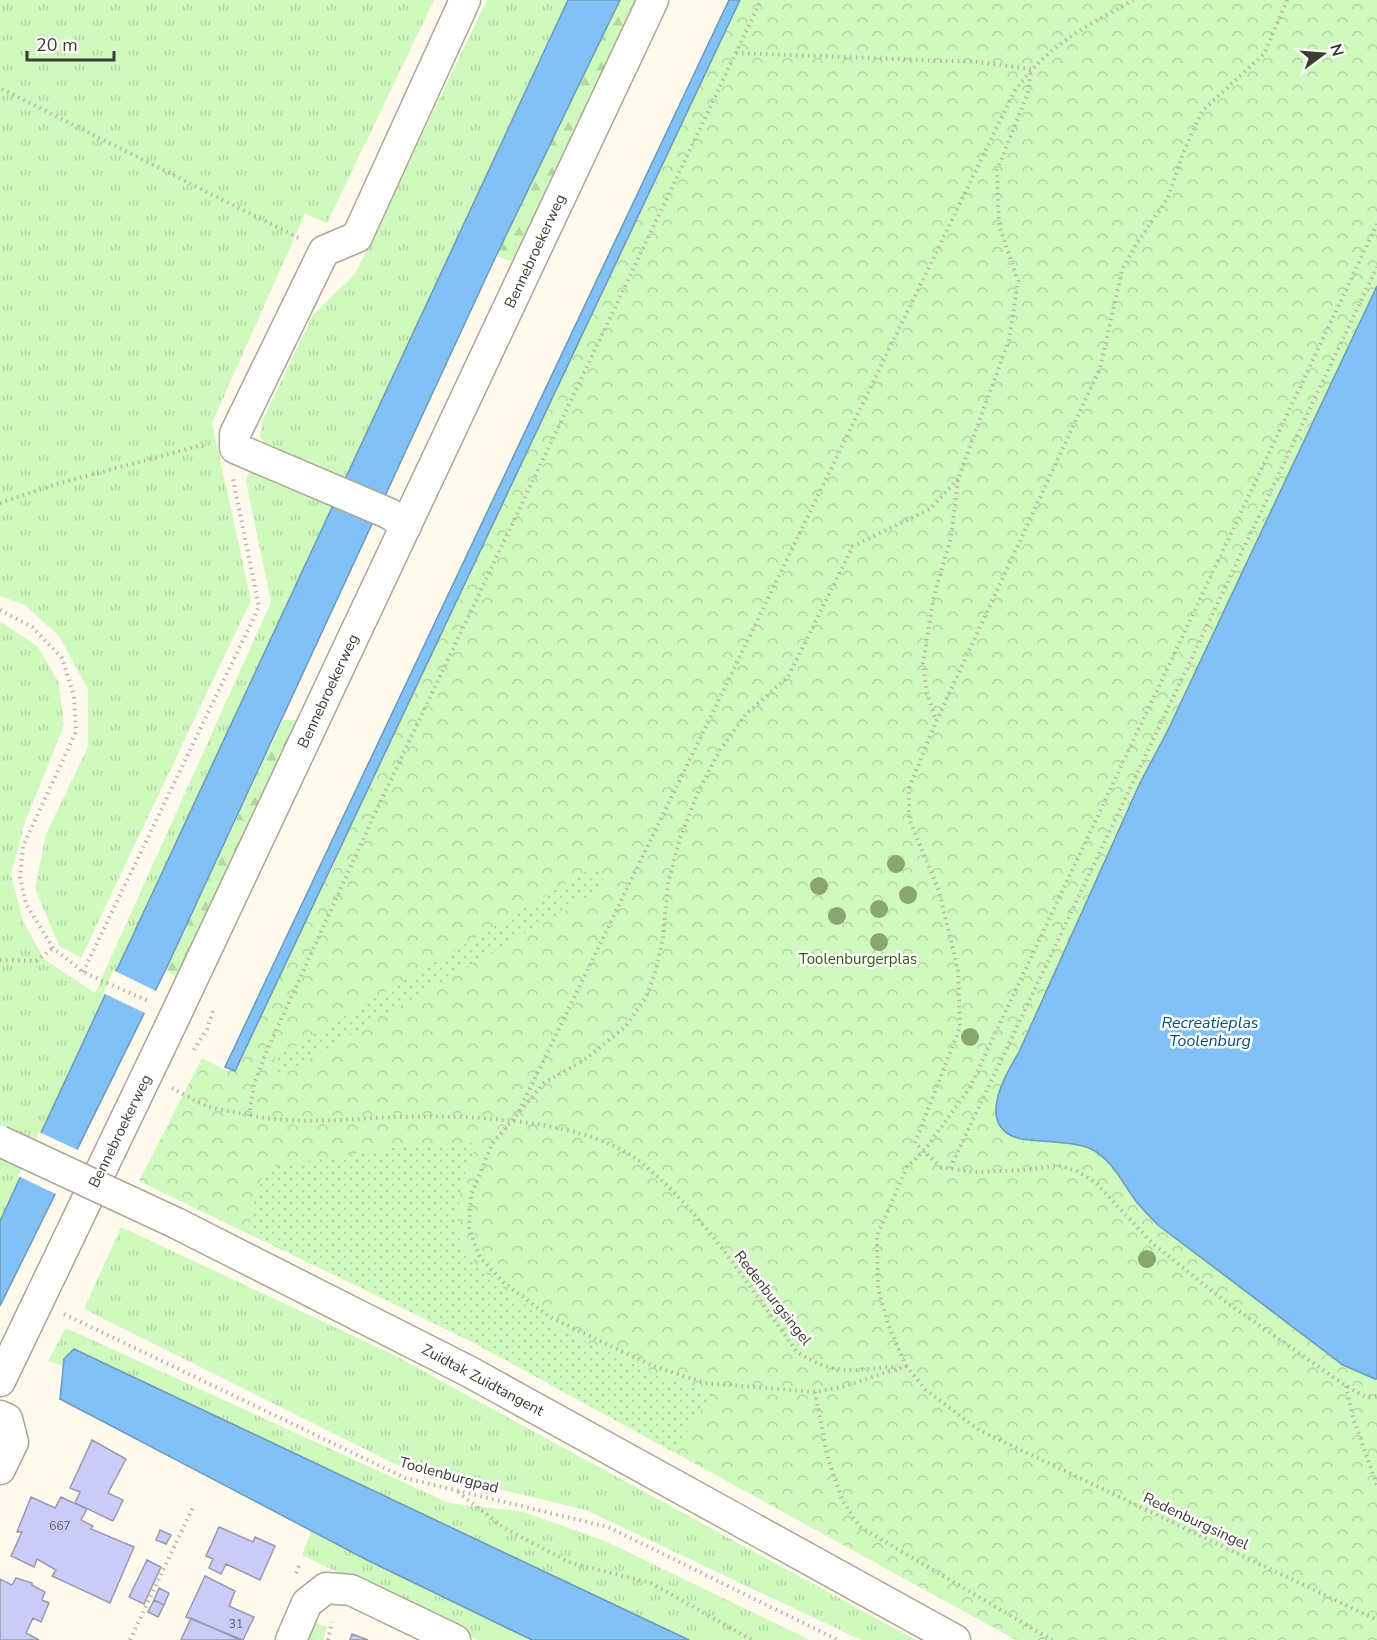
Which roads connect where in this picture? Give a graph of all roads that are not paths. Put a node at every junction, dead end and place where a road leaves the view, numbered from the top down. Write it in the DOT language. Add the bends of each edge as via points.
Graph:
graph roads {
  1 [pos="465,0"];
  2 [pos="653,0"];
  3 [pos="398,520"];
  4 [pos="0,1141"];
  5 [pos="0,1381"];
  6 [pos="0,1416"];
  7 [pos="0,1469"];
  8 [pos="291,1640"];
  9 [pos="455,1640"];
  10 [pos="955,1640"];
  1 -- 3 [label="street" via="357,237 324,250 235,434 235,448"];
  2 -- 3 [label="street, Bennebroekerweg"];
  3 -- 5 [label="street, Bennebroekerweg"];
  4 -- 10 [label="street, Zuidtak Zuidtangent, bridge" via="177,1222 468,1371"];
  6 -- 7 [label="street" via="7,1419 13,1442"];
  8 -- 9 [label="street" via="307,1603 326,1588 351,1590"];
}
